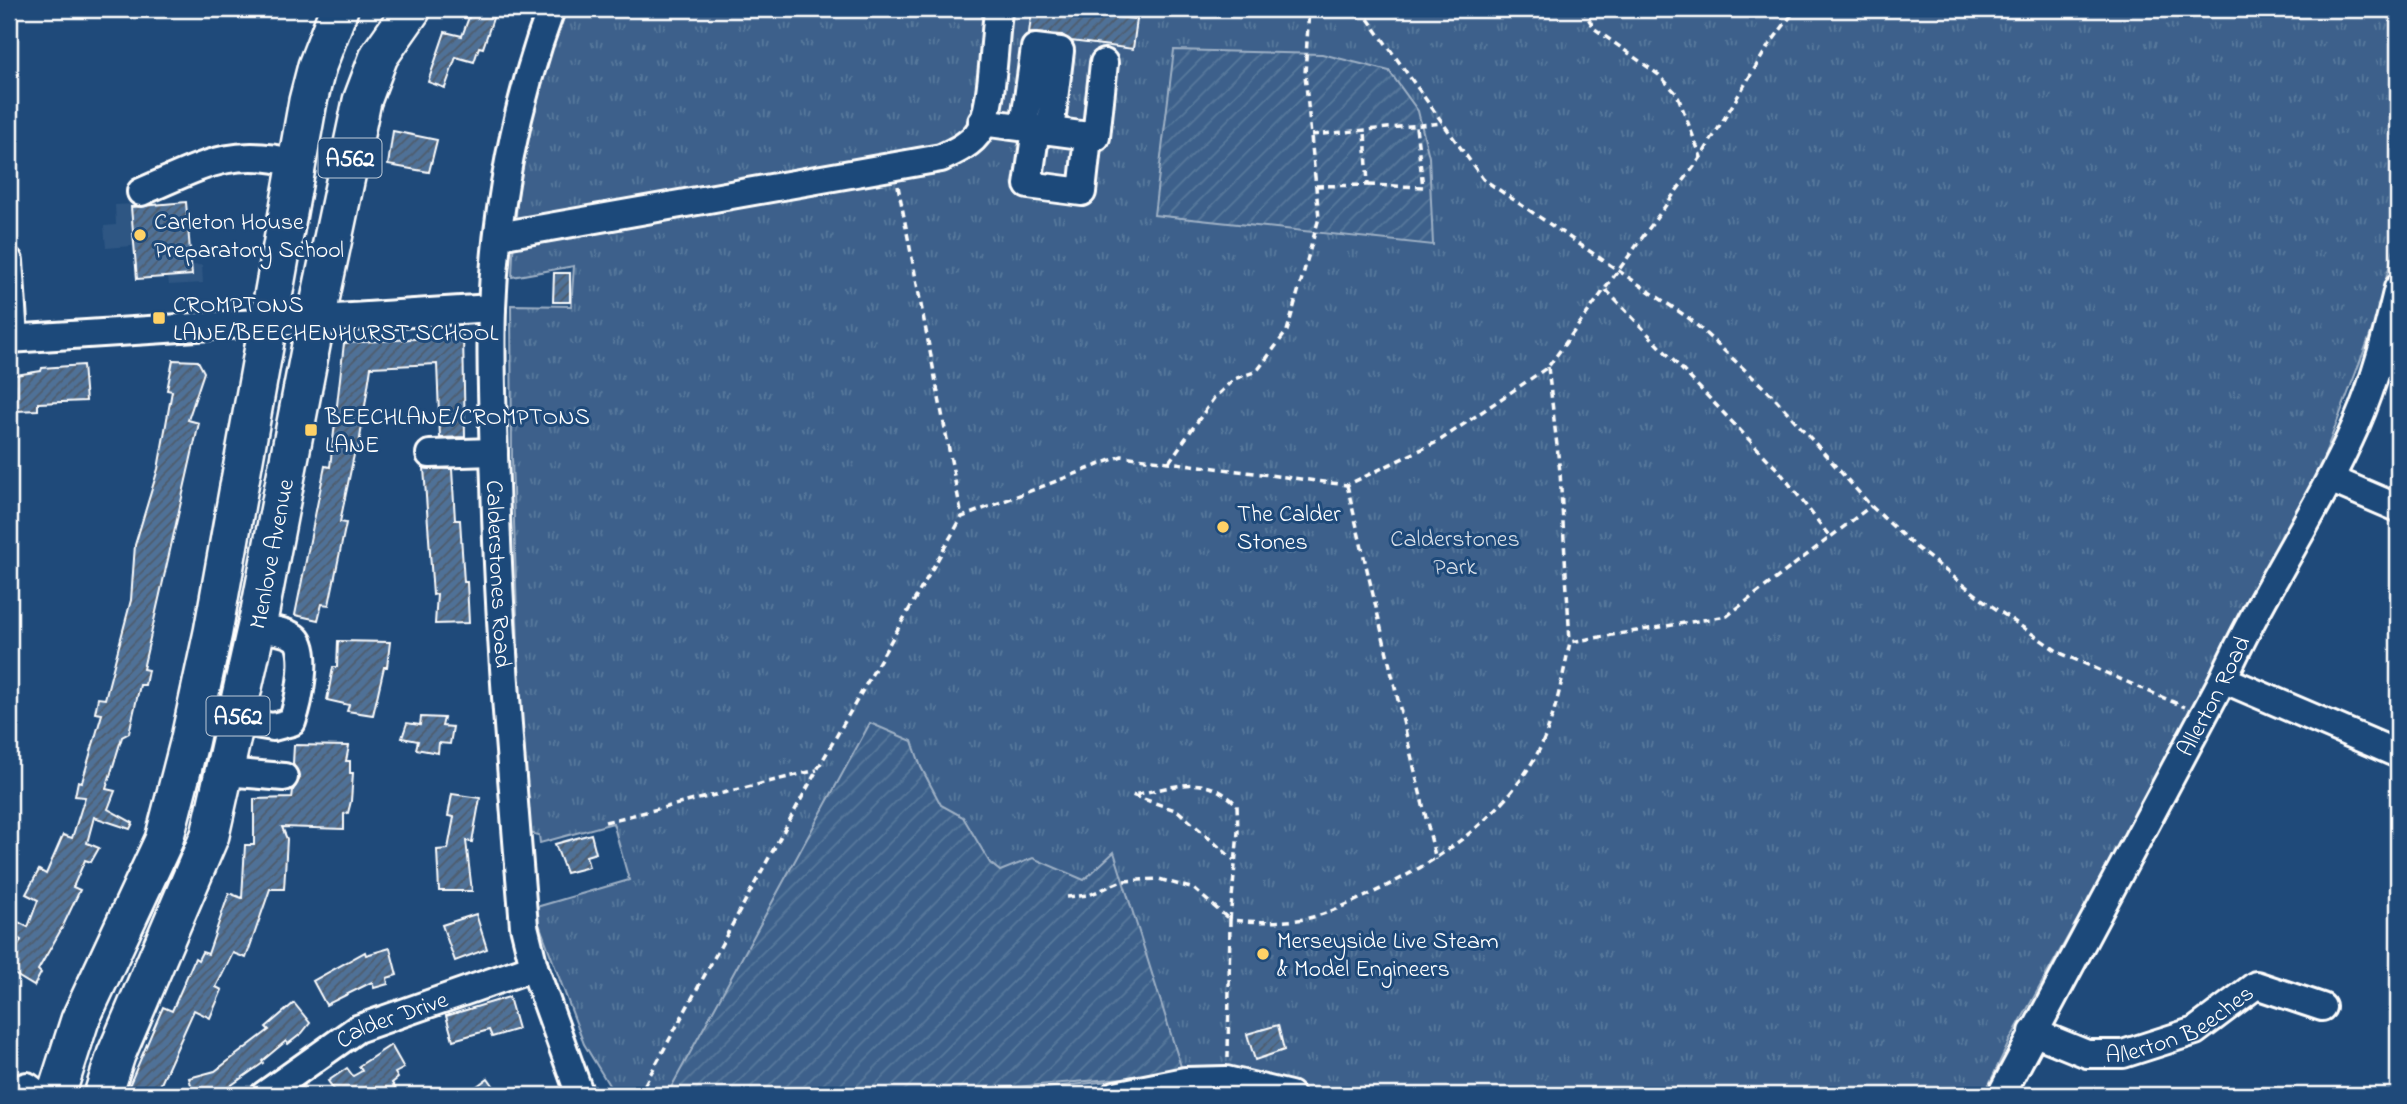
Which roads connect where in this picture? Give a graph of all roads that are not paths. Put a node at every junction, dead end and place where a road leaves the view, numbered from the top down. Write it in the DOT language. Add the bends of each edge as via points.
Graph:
graph roads {
  1 [pos="412,9"];
  2 [pos="551,9"];
  3 [pos="330,11"];
  4 [pos="998,12"];
  5 [pos="1104,63"];
  6 [pos="982,122"];
  7 [pos="1037,129"];
  8 [pos="1088,137"];
  9 [pos="296,163"];
  10 [pos="141,192"];
  11 [pos="499,236"];
  12 [pos="9,261"];
  13 [pos="2398,288"];
  14 [pos="492,309"];
  15 [pos="316,319"];
  16 [pos="268,320"];
  17 [pos="11,339"];
  18 [pos="494,452"];
  19 [pos="430,454"];
  20 [pos="2330,479"];
  21 [pos="2398,508"];
  22 [pos="257,628"];
  23 [pos="2223,679"];
  24 [pos="237,720"];
  25 [pos="2398,754"];
  26 [pos="225,772"];
  27 [pos="284,777"];
  28 [pos="534,967"];
  29 [pos="2322,1007"];
  30 [pos="2032,1032"];
  31 [pos="1217,1085"];
  32 [pos="9,1092"];
  33 [pos="39,1095"];
  34 [pos="55,1095"];
  35 [pos="103,1095"];
  36 [pos="264,1095"];
  37 [pos="580,1095"];
  38 [pos="1115,1095"];
  39 [pos="1290,1095"];
  40 [pos="2001,1095"];
  1 -- 15 [label="highway, Menlove Avenue / A562" via="370,77"];
  2 -- 11 [label="street, Calderstones Road" via="517,119"];
  3 -- 9 [label="highway, Menlove Avenue / A562"];
  4 -- 6 [label="street"];
  5 -- 8 [label="street" via="1096,138"];
  6 -- 7 [label="street"];
  6 -- 11 [label="street" via="980,131 961,149 941,158"];
  7 -- 8 [label="street"];
  7 -- 8 [label="street" via="1028,185 1082,192"];
  9 -- 10 [label="street" via="265,155 236,156"];
  9 -- 16 [label="highway, Menlove Avenue / A562"];
  11 -- 14 [label="street, Calderstones Road"];
  12 -- 17 [label="street"];
  13 -- 20 [label="street, Allerton Road" via="2357,423"];
  14 -- 15 [label="street"];
  14 -- 18 [label="street, Calderstones Road"];
  15 -- 16 [label="street"];
  15 -- 22 [label="highway, Menlove Avenue / A562"];
  16 -- 17 [label="street"];
  16 -- 34 [label="highway, Menlove Avenue / A562" via="213,632 164,840 80,1020"];
  18 -- 19 [label="street"];
  18 -- 28 [label="street, Calderstones Road" via="499,628 524,926"];
  20 -- 21 [label="street"];
  20 -- 23 [label="street, Allerton Road" via="2245,629"];
  22 -- 24 [label="highway, Menlove Avenue / A562"];
  22 -- 24 [label="street" via="294,637 300,643 304,653 296,711 292,722 282,726"];
  23 -- 25 [label="street"];
  23 -- 30 [label="street, Allerton Road"];
  24 -- 26 [label="highway, Menlove Avenue / A562"];
  26 -- 27 [label="street"];
  26 -- 35 [label="highway, Menlove Avenue / A562" via="209,835"];
  28 -- 36 [label="street, Calder Drive" via="357,1028"];
  28 -- 37 [label="street, Calderstones Road"];
  29 -- 30 [label="street, Allerton Beeches" via="2256,985 2195,1031 2123,1054 2087,1054"];
  30 -- 40 [label="street, Allerton Road"];
  31 -- 38 [label="street" via="1185,1081"];
  31 -- 39 [label="street"];
  32 -- 33 [label="street" via="27,1086"];
}
